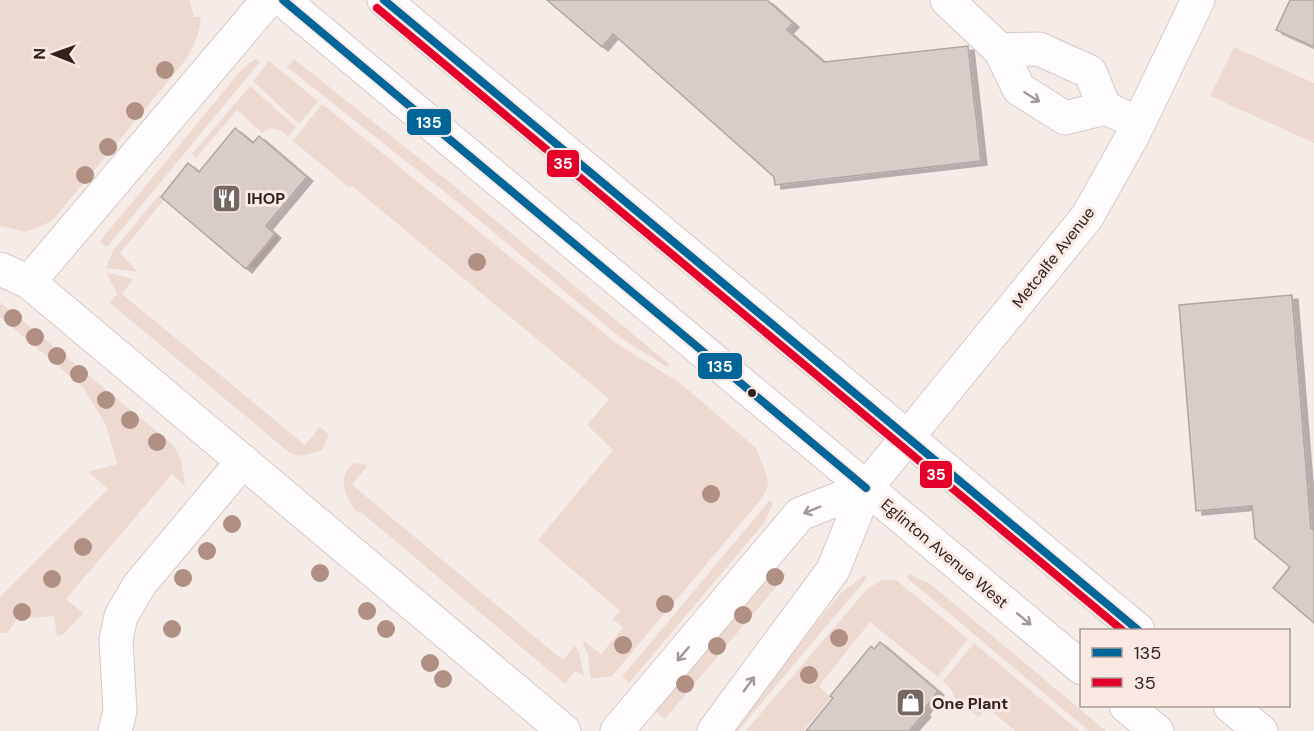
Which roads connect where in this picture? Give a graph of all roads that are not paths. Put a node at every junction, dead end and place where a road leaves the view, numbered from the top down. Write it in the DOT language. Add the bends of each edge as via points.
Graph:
graph roads {
  1 [pos="268,0"];
  2 [pos="283,0"];
  3 [pos="384,0"];
  4 [pos="1198,0"];
  5 [pos="956,3"];
  6 [pos="1000,50"];
  7 [pos="1105,108"];
  8 [pos="1139,123"];
  9 [pos="14,275"];
  10 [pos="906,439"];
  11 [pos="243,460"];
  12 [pos="866,488"];
  13 [pos="1137,629"];
  14 [pos="1080,666"];
  15 [pos="1128,707"];
  16 [pos="1232,707"];
  17 [pos="714,730"];
  18 [pos="115,731"];
  19 [pos="564,731"];
  20 [pos="617,731"];
  21 [pos="1157,731"];
  22 [pos="1261,731"];
  1 -- 9 [label="main road"];
  2 -- 12 [label="main road, Eglinton Avenue West"];
  3 -- 10 [label="main road"];
  4 -- 8 [label="main road, Metcalfe Avenue"];
  5 -- 6 [label="main road"];
  6 -- 7 [label="main road" via="1039,49 1090,72"];
  6 -- 7 [label="main road, one-way" via="1019,89 1065,118"];
  7 -- 8 [label="main road"];
  8 -- 10 [label="main road, Metcalfe Avenue" via="1087,217"];
  9 -- 11 [label="main road"];
  10 -- 12 [label="main road, Metcalfe Avenue"];
  10 -- 13 [label="main road"];
  11 -- 18 [label="main road" via="140,584 121,615 116,639 120,711"];
  11 -- 19 [label="main road"];
  12 -- 14 [label="main road, Eglinton Avenue West, one-way"];
  17 -- 12 [label="main road, one-way" via="832,570"];
  12 -- 20 [label="main road, one-way" via="800,514"];
  15 -- 21 [label="main road"];
  16 -- 22 [label="main road"];
}
